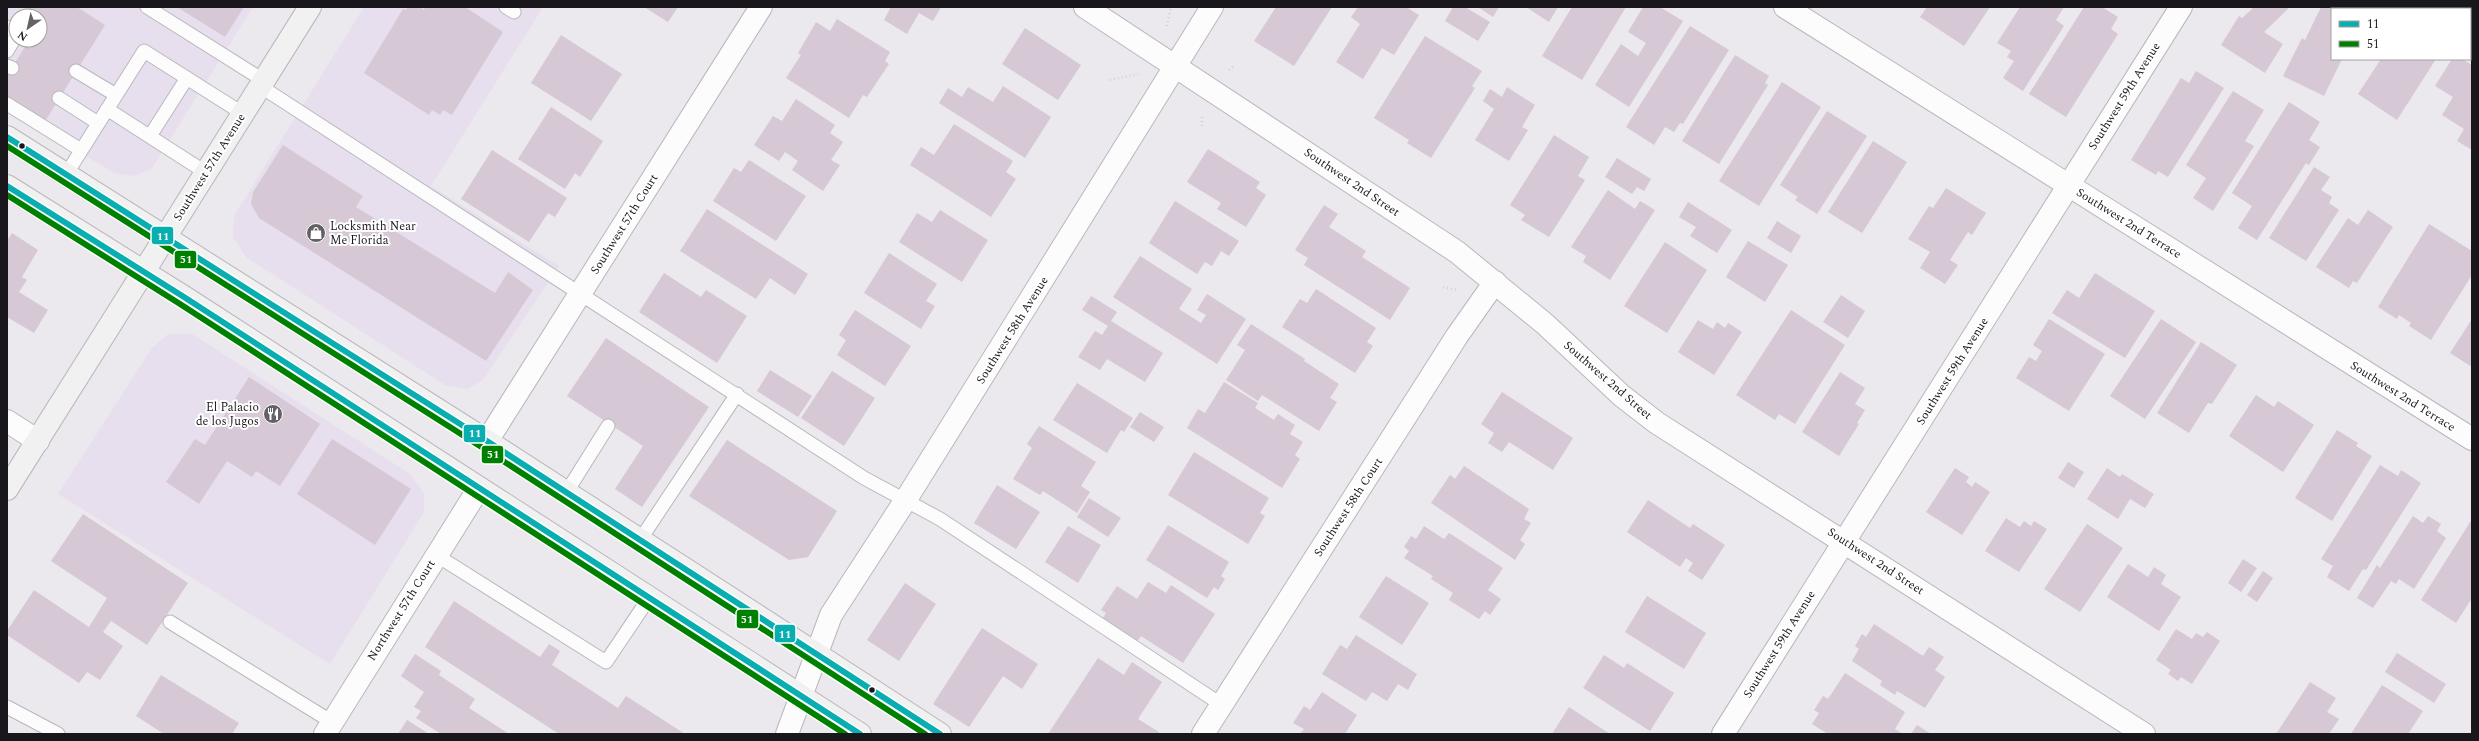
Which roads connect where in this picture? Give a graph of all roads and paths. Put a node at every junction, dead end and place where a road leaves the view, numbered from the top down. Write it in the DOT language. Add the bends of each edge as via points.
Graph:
graph roads {
  1 [pos="147,7"];
  2 [pos="310,7"];
  3 [pos="761,7"];
  4 [pos="1085,7"];
  5 [pos="1171,7"];
  6 [pos="1212,7"];
  7 [pos="1785,7"];
  8 [pos="2180,7"];
  9 [pos="1167,28"];
  10 [pos="1175,66"];
  11 [pos="76,71"];
  12 [pos="1138,74"];
  13 [pos="187,78"];
  14 [pos="1110,80"];
  15 [pos="261,83"];
  16 [pos="116,95"];
  17 [pos="59,98"];
  18 [pos="7,104"];
  19 [pos="107,108"];
  20 [pos="242,113"];
  21 [pos="98,123"];
  22 [pos="150,136"];
  23 [pos="7,137"];
  24 [pos="81,150"];
  25 [pos="205,172"];
  26 [pos="67,173"];
  27 [pos="2068,185"];
  28 [pos="7,186"];
  29 [pos="166,236"];
  30 [pos="144,271"];
  31 [pos="1494,282"];
  32 [pos="1443,287"];
  33 [pos="1460,290"];
  34 [pos="579,294"];
  35 [pos="737,394"];
  36 [pos="7,421"];
  37 [pos="608,426"];
  38 [pos="2472,439"];
  39 [pos="38,441"];
  40 [pos="487,441"];
  41 [pos="479,488"];
  42 [pos="7,489"];
  43 [pos="566,493"];
  44 [pos="906,501"];
  45 [pos="640,540"];
  46 [pos="1844,541"];
  47 [pos="436,555"];
  48 [pos="649,598"];
  49 [pos="170,622"];
  50 [pos="817,656"];
  51 [pos="802,697"];
  52 [pos="1222,705"];
  53 [pos="7,707"];
  54 [pos="329,728"];
  55 [pos="1206,733"];
  56 [pos="58,734"];
  57 [pos="787,734"];
  58 [pos="860,734"];
  59 [pos="940,734"];
  60 [pos="1723,734"];
  61 [pos="2144,734"];
  1 -- 15 [label="lane"];
  2 -- 15 [label="main road, Southwest 57th Avenue"];
  3 -- 34 [label="street, Southwest 57th Court"];
  4 -- 10 [label="street, Southwest 2nd Street"];
  5 -- 9 [label="path"];
  6 -- 10 [label="street, Southwest 58th Avenue"];
  7 -- 27 [label="street, Southwest 2nd Terrace"];
  8 -- 27 [label="street, Southwest 59th Avenue"];
  10 -- 31 [label="street, Southwest 2nd Street" via="1451,248"];
  10 -- 44 [label="street, Southwest 58th Avenue"];
  11 -- 16 [label="lane"];
  12 -- 14 [label="path"];
  13 -- 16 [label="lane" via="144,51"];
  13 -- 20 [label="lane"];
  13 -- 22 [label="lane"];
  15 -- 20 [label="main road, Southwest 57th Avenue"];
  15 -- 34 [label="lane"];
  16 -- 19 [label="lane"];
  17 -- 21 [label="lane"];
  18 -- 24 [label="lane"];
  19 -- 21 [label="lane"];
  19 -- 22 [label="lane"];
  20 -- 25 [label="main road, Southwest 57th Avenue"];
  21 -- 24 [label="lane"];
  22 -- 25 [label="lane"];
  23 -- 26 [label="main road"];
  24 -- 26 [label="lane"];
  25 -- 29 [label="main road, Southwest 57th Avenue"];
  26 -- 29 [label="main road"];
  27 -- 38 [label="street, Southwest 2nd Terrace"];
  27 -- 46 [label="street, Southwest 59th Avenue"];
  28 -- 30 [label="main road"];
  29 -- 30 [label="main road, Southwest 57th Avenue"];
  29 -- 40 [label="main road"];
  30 -- 39 [label="main road, Southwest 57th Avenue"];
  30 -- 41 [label="main road"];
  31 -- 46 [label="street, Southwest 2nd Street" via="1640,411"];
  31 -- 52 [label="street, Southwest 58th Court"];
  32 -- 33 [label="path"];
  34 -- 35 [label="lane"];
  34 -- 40 [label="street, Southwest 57th Court"];
  35 -- 44 [label="lane" via="864,478"];
  35 -- 45 [label="lane"];
  36 -- 39 [label="street"];
  37 -- 43 [label="lane"];
  39 -- 42 [label="main road, Southwest 57th Avenue"];
  40 -- 43 [label="main road"];
  41 -- 47 [label="street, Northwest 57th Court"];
  41 -- 48 [label="main road"];
  43 -- 45 [label="main road"];
  44 -- 50 [label="street, Southwest 58th Avenue" via="831,615"];
  44 -- 52 [label="lane" via="947,524"];
  45 -- 50 [label="main road"];
  46 -- 60 [label="street, Southwest 59th Avenue"];
  46 -- 61 [label="street, Southwest 2nd Street"];
  47 -- 48 [label="lane" via="606,662"];
  47 -- 54 [label="street, Northwest 57th Court"];
  48 -- 51 [label="main road"];
  49 -- 54 [label="lane"];
  50 -- 51 [label="street, Southwest 58th Avenue"];
  50 -- 59 [label="main road"];
  51 -- 57 [label="street, Southwest 58th Avenue"];
  51 -- 58 [label="main road"];
  52 -- 55 [label="street, Southwest 58th Court"];
  53 -- 56 [label="lane"];
}
